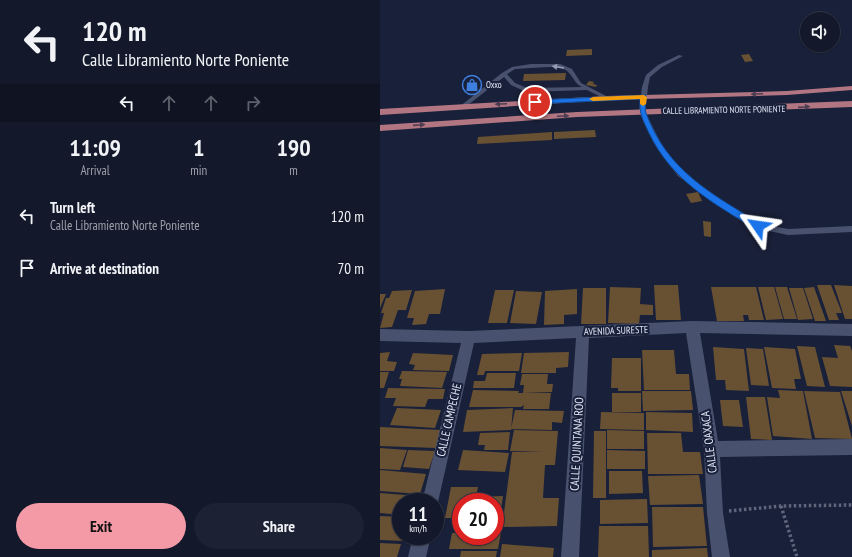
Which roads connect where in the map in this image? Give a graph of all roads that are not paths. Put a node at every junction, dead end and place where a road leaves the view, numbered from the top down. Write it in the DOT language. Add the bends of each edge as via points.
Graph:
graph roads {
  1 [pos="681,56"];
  2 [pos="504,74"];
  3 [pos="852,88"];
  4 [pos="587,89"];
  5 [pos="644,97"];
  6 [pos="607,98"];
  7 [pos="852,104"];
  8 [pos="462,107"];
  9 [pos="380,112"];
  10 [pos="642,112"];
  11 [pos="380,128"];
  12 [pos="852,229"];
  13 [pos="692,327"];
  14 [pos="852,330"];
  15 [pos="583,331"];
  16 [pos="380,336"];
  17 [pos="469,337"];
  18 [pos="852,447"];
  19 [pos="712,449"];
  20 [pos="432,493"];
  21 [pos="420,545"];
  22 [pos="417,557"];
  23 [pos="570,557"];
  24 [pos="721,557"];
  1 -- 5 [label="lane" via="660,66 648,76"];
  2 -- 4 [label="lane" via="514,84 526,90"];
  4 -- 2 [label="lane, one-way" via="579,84 570,70 560,66 514,68"];
  2 -- 8 [label="lane"];
  3 -- 5 [label="highway, CALLE LIBRAMIENTO NORTE PONIENTE, one-way" via="787,93"];
  4 -- 6 [label="lane"];
  5 -- 6 [label="highway, CALLE LIBRAMIENTO NORTE PONIENTE"];
  5 -- 10 [label="lane"];
  6 -- 8 [label="highway, CALLE LIBRAMIENTO NORTE PONIENTE, one-way"];
  10 -- 7 [label="highway, CALLE LIBRAMIENTO NORTE PONIENTE, one-way" via="781,109"];
  8 -- 9 [label="highway, CALLE LIBRAMIENTO NORTE PONIENTE"];
  11 -- 10 [label="highway, CALLE LIBRAMIENTO NORTE PONIENTE, one-way"];
  10 -- 12 [label="lane" via="660,148 680,174 758,226 788,232"];
  13 -- 14 [label="street, AVENIDA SURESTE"];
  13 -- 15 [label="street, AVENIDA SURESTE"];
  13 -- 19 [label="street, CALLE OAXACA"];
  15 -- 17 [label="street, AVENIDA SURESTE"];
  15 -- 23 [label="street, CALLE QUINTANA ROO"];
  16 -- 17 [label="street, AVENIDA SURESTE"];
  17 -- 20 [label="street, CALLE CAMPECHE"];
  18 -- 19 [label="street"];
  19 -- 24 [label="street, CALLE OAXACA" via="715,513"];
  21 -- 22 [label="street"];
}
